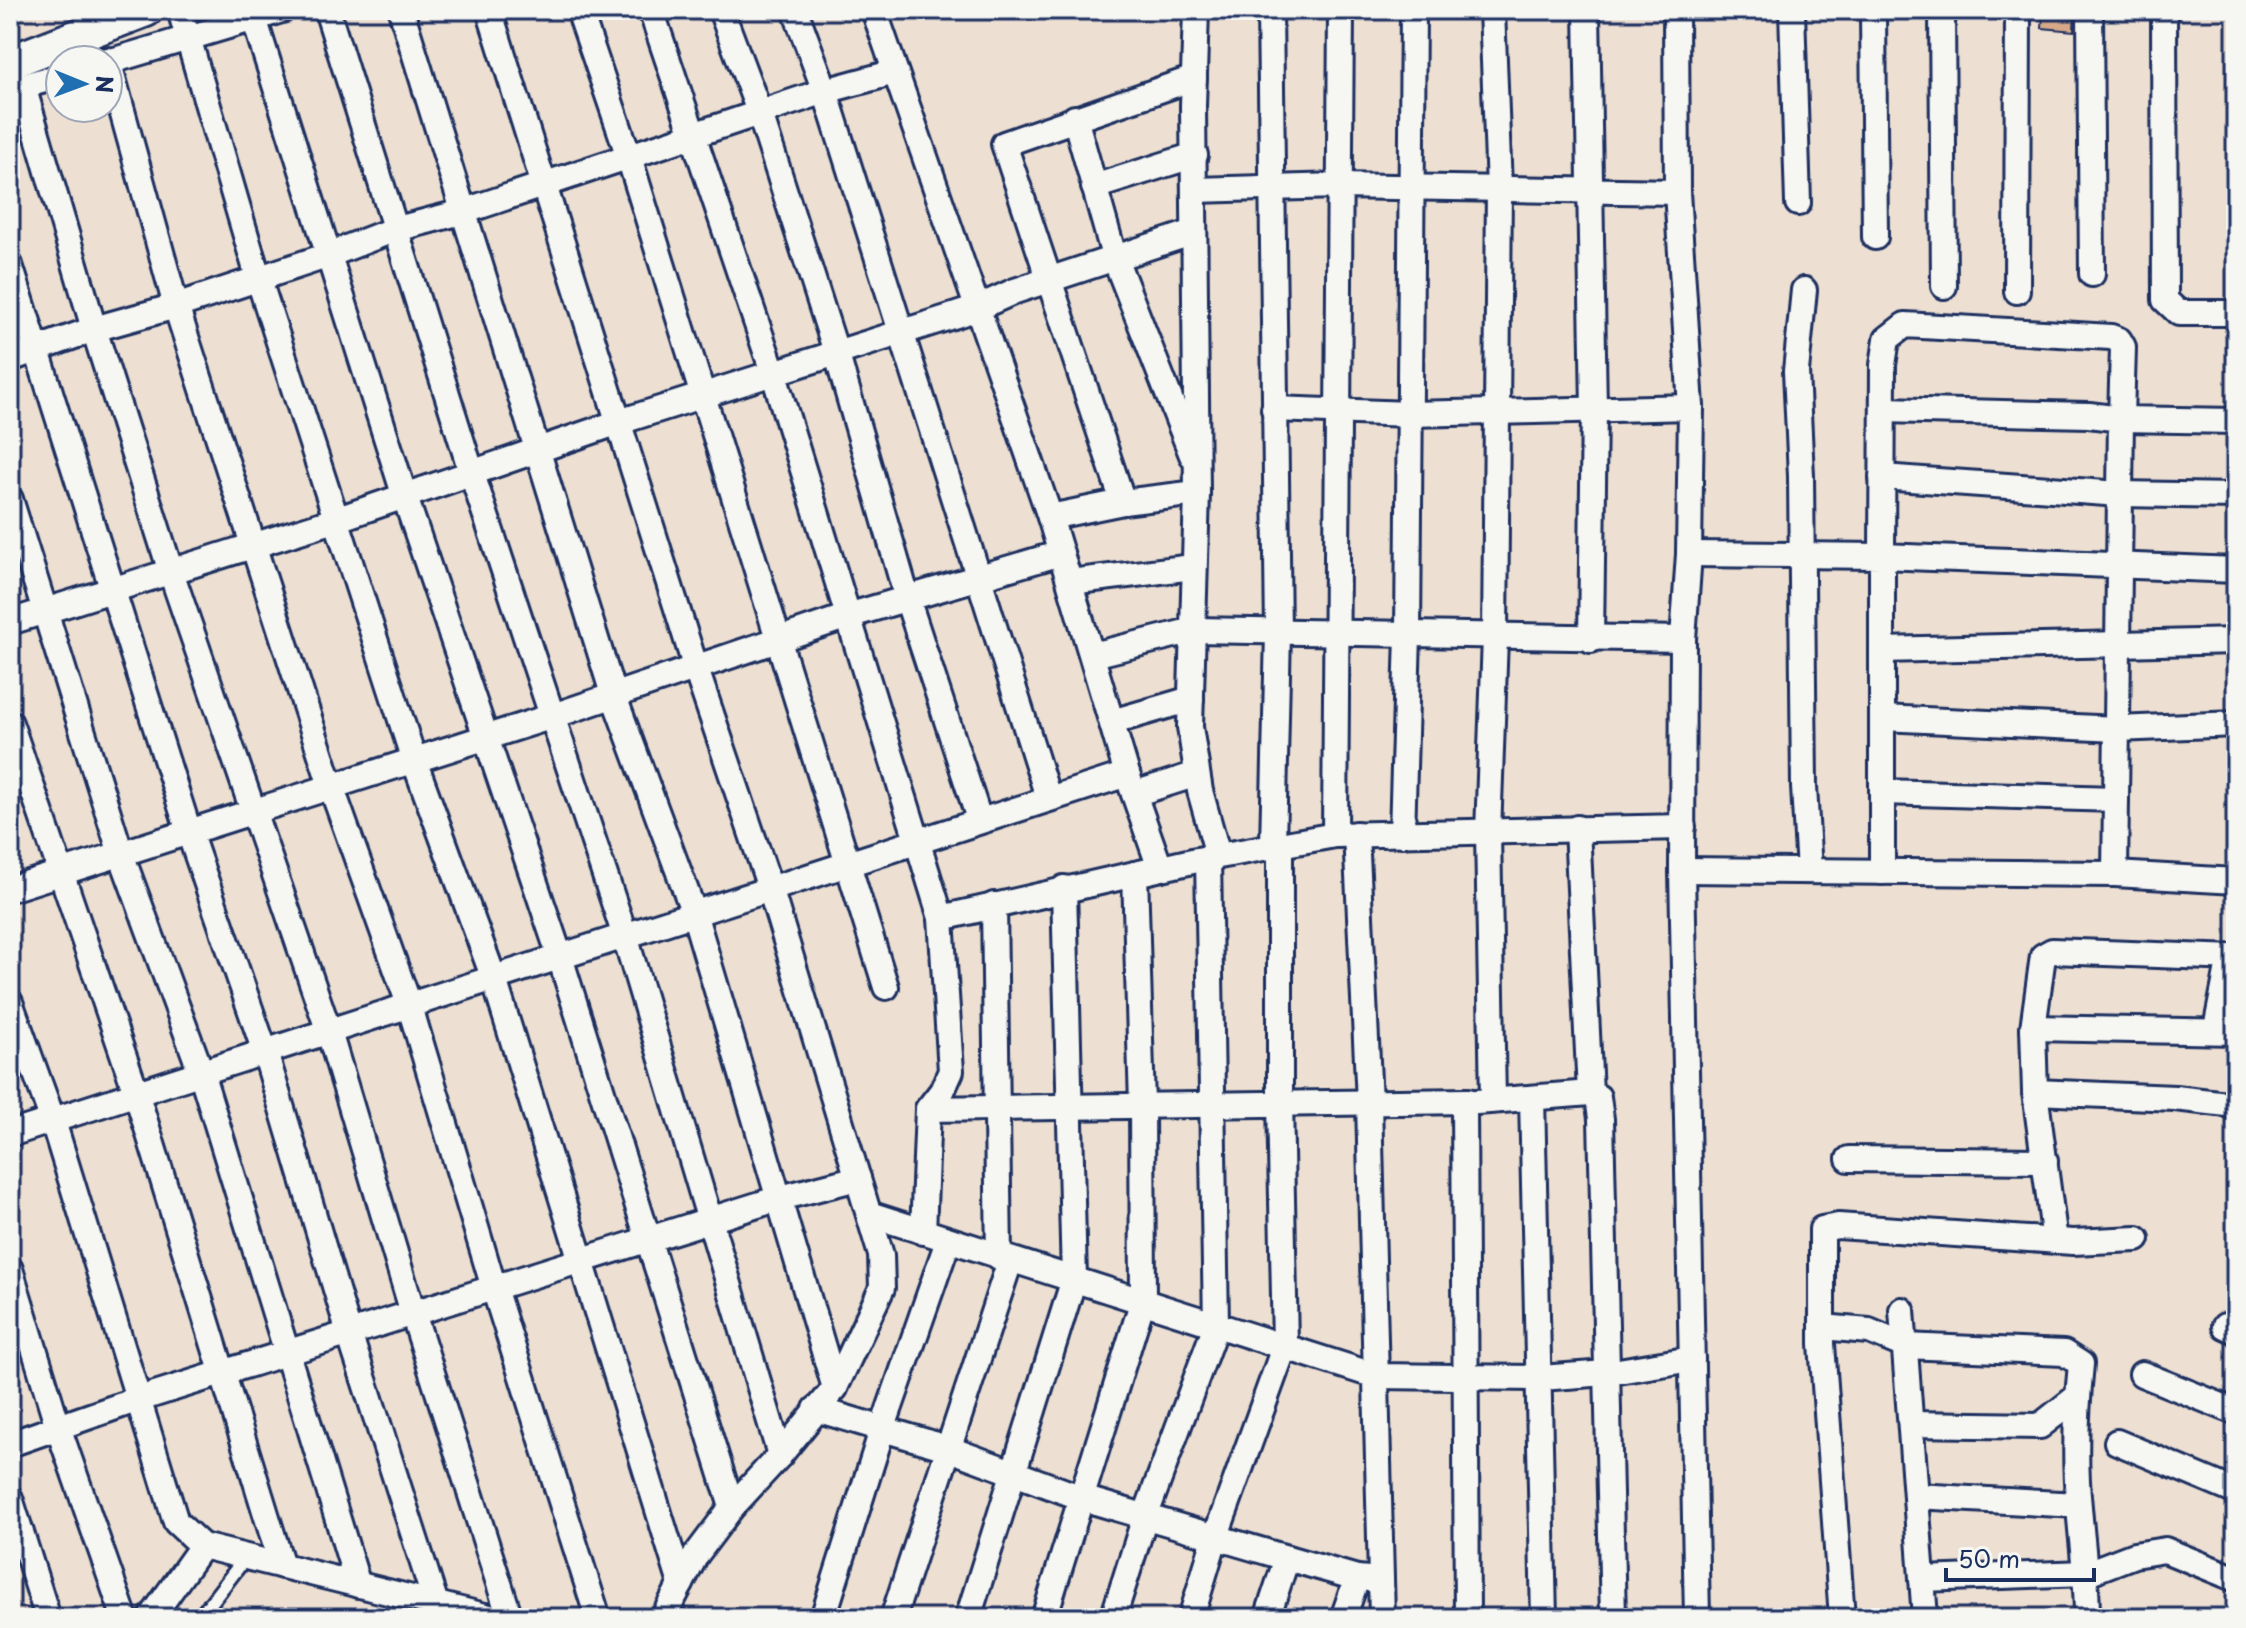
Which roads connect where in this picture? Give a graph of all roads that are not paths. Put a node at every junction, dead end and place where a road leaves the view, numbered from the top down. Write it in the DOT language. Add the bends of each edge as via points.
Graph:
graph roads {
  1 [pos="180,10"];
  2 [pos="282,10"];
  3 [pos="327,10"];
  4 [pos="401,10"];
  5 [pos="489,10"];
  6 [pos="579,10"];
  7 [pos="651,10"];
  8 [pos="721,10"];
  9 [pos="795,10"];
  10 [pos="874,10"];
  11 [pos="1196,10"];
  12 [pos="1270,10"];
  13 [pos="1341,10"];
  14 [pos="1413,10"];
  15 [pos="1492,10"];
  16 [pos="1587,10"];
  17 [pos="1676,10"];
  18 [pos="1792,10"];
  19 [pos="1873,10"];
  20 [pos="1942,10"];
  21 [pos="2018,10"];
  22 [pos="2090,10"];
  23 [pos="2164,10"];
  24 [pos="119,16"];
  25 [pos="254,18"];
  26 [pos="189,38"];
  27 [pos="112,44"];
  28 [pos="124,56"];
  29 [pos="895,72"];
  30 [pos="44,78"];
  31 [pos="1194,78"];
  32 [pos="14,81"];
  33 [pos="825,91"];
  34 [pos="760,114"];
  35 [pos="1075,118"];
  36 [pos="124,119"];
  37 [pos="693,137"];
  38 [pos="1195,155"];
  39 [pos="629,157"];
  40 [pos="541,184"];
  41 [pos="1338,186"];
  42 [pos="1094,187"];
  43 [pos="1411,187"];
  44 [pos="1499,188"];
  45 [pos="1272,189"];
  46 [pos="1195,190"];
  47 [pos="1592,190"];
  48 [pos="1677,192"];
  49 [pos="1798,203"];
  50 [pos="462,212"];
  51 [pos="393,230"];
  52 [pos="1194,232"];
  53 [pos="1875,237"];
  54 [pos="326,256"];
  55 [pos="1114,256"];
  56 [pos="10,265"];
  57 [pos="2092,274"];
  58 [pos="258,277"];
  59 [pos="1048,283"];
  60 [pos="1944,286"];
  61 [pos="1804,290"];
  62 [pos="2017,291"];
  63 [pos="176,306"];
  64 [pos="975,309"];
  65 [pos="2236,313"];
  66 [pos="94,329"];
  67 [pos="901,332"];
  68 [pos="36,349"];
  69 [pos="837,355"];
  70 [pos="10,359"];
  71 [pos="774,375"];
  72 [pos="702,396"];
  73 [pos="1691,407"];
  74 [pos="1274,409"];
  75 [pos="1594,409"];
  76 [pos="1498,410"];
  77 [pos="1883,410"];
  78 [pos="1337,413"];
  79 [pos="1410,414"];
  80 [pos="2121,419"];
  81 [pos="2236,421"];
  82 [pos="619,422"];
  83 [pos="539,450"];
  84 [pos="1197,469"];
  85 [pos="471,471"];
  86 [pos="1882,477"];
  87 [pos="1197,493"];
  88 [pos="404,494"];
  89 [pos="2120,494"];
  90 [pos="2236,496"];
  91 [pos="10,499"];
  92 [pos="1123,502"];
  93 [pos="1050,517"];
  94 [pos="338,519"];
  95 [pos="254,546"];
  96 [pos="1061,553"];
  97 [pos="1689,554"];
  98 [pos="1801,554"];
  99 [pos="1882,556"];
  100 [pos="1193,567"];
  101 [pos="2120,568"];
  102 [pos="2236,570"];
  103 [pos="171,572"];
  104 [pos="979,577"];
  105 [pos="1070,582"];
  106 [pos="111,589"];
  107 [pos="907,598"];
  108 [pos="43,611"];
  109 [pos="851,615"];
  110 [pos="10,622"];
  111 [pos="1194,630"];
  112 [pos="1278,632"];
  113 [pos="1334,633"];
  114 [pos="1408,635"];
  115 [pos="1495,637"];
  116 [pos="778,639"];
  117 [pos="1683,639"];
  118 [pos="1591,640"];
  119 [pos="2236,641"];
  120 [pos="2119,644"];
  121 [pos="1882,650"];
  122 [pos="1093,655"];
  123 [pos="696,669"];
  124 [pos="613,694"];
  125 [pos="1191,699"];
  126 [pos="553,716"];
  127 [pos="1882,718"];
  128 [pos="1112,722"];
  129 [pos="10,723"];
  130 [pos="2236,724"];
  131 [pos="2117,729"];
  132 [pos="483,736"];
  133 [pos="414,760"];
  134 [pos="1197,774"];
  135 [pos="1131,784"];
  136 [pos="331,786"];
  137 [pos="1882,792"];
  138 [pos="1048,797"];
  139 [pos="2116,799"];
  140 [pos="251,812"];
  141 [pos="979,819"];
  142 [pos="1683,827"];
  143 [pos="1577,828"];
  144 [pos="189,832"];
  145 [pos="1488,833"];
  146 [pos="1345,834"];
  147 [pos="1402,834"];
  148 [pos="915,842"];
  149 [pos="1277,844"];
  150 [pos="121,854"];
  151 [pos="1213,856"];
  152 [pos="847,862"];
  153 [pos="1160,868"];
  154 [pos="1682,870"];
  155 [pos="60,871"];
  156 [pos="1809,871"];
  157 [pos="1882,872"];
  158 [pos="1135,874"];
  159 [pos="2115,874"];
  160 [pos="2236,881"];
  161 [pos="770,888"];
  162 [pos="1064,888"];
  163 [pos="10,889"];
  164 [pos="994,905"];
  165 [pos="694,913"];
  166 [pos="941,918"];
  167 [pos="625,936"];
  168 [pos="560,957"];
  169 [pos="2233,958"];
  170 [pos="494,979"];
  171 [pos="886,987"];
  172 [pos="10,1002"];
  173 [pos="410,1007"];
  174 [pos="2033,1028"];
  175 [pos="2226,1030"];
  176 [pos="329,1032"];
  177 [pos="265,1052"];
  178 [pos="201,1072"];
  179 [pos="136,1092"];
  180 [pos="2035,1092"];
  181 [pos="1590,1093"];
  182 [pos="1532,1098"];
  183 [pos="1493,1100"];
  184 [pos="1280,1101"];
  185 [pos="1468,1101"];
  186 [pos="1369,1102"];
  187 [pos="1142,1105"];
  188 [pos="1211,1105"];
  189 [pos="2236,1105"];
  190 [pos="1071,1107"];
  191 [pos="928,1109"];
  192 [pos="998,1109"];
  193 [pos="52,1118"];
  194 [pos="10,1134"];
  195 [pos="1849,1159"];
  196 [pos="2045,1161"];
  197 [pos="858,1178"];
  198 [pos="780,1198"];
  199 [pos="869,1214"];
  200 [pos="711,1220"];
  201 [pos="923,1232"];
  202 [pos="2137,1239"];
  203 [pos="645,1240"];
  204 [pos="948,1241"];
  205 [pos="2055,1241"];
  206 [pos="1004,1259"];
  207 [pos="579,1261"];
  208 [pos="10,1269"];
  209 [pos="1074,1279"];
  210 [pos="494,1288"];
  211 [pos="1143,1300"];
  212 [pos="1902,1310"];
  213 [pos="413,1313"];
  214 [pos="1216,1325"];
  215 [pos="1822,1327"];
  216 [pos="349,1333"];
  217 [pos="1285,1345"];
  218 [pos="1905,1346"];
  219 [pos="284,1353"];
  220 [pos="1692,1359"];
  221 [pos="221,1373"];
  222 [pos="1606,1373"];
  223 [pos="2142,1374"];
  224 [pos="1376,1376"];
  225 [pos="1466,1376"];
  226 [pos="1541,1378"];
  227 [pos="835,1388"];
  228 [pos="2078,1396"];
  229 [pos="136,1400"];
  230 [pos="816,1409"];
  231 [pos="2236,1412"];
  232 [pos="1911,1424"];
  233 [pos="58,1427"];
  234 [pos="883,1427"];
  235 [pos="2117,1442"];
  236 [pos="10,1444"];
  237 [pos="947,1448"];
  238 [pos="780,1455"];
  239 [pos="1014,1473"];
  240 [pos="2236,1492"];
  241 [pos="1916,1496"];
  242 [pos="10,1498"];
  243 [pos="1082,1498"];
  244 [pos="2078,1505"];
  245 [pos="732,1507"];
  246 [pos="1145,1517"];
  247 [pos="1215,1538"];
  248 [pos="202,1546"];
  249 [pos="246,1557"];
  250 [pos="1287,1558"];
  251 [pos="282,1566"];
  252 [pos="2087,1573"];
  253 [pos="1369,1579"];
  254 [pos="1922,1579"];
  255 [pos="2236,1579"];
  256 [pos="681,1584"];
  257 [pos="358,1585"];
  258 [pos="436,1604"];
  259 [pos="124,1616"];
  260 [pos="48,1618"];
  261 [pos="151,1618"];
  262 [pos="199,1618"];
  263 [pos="493,1618"];
  264 [pos="510,1618"];
  265 [pos="598,1618"];
  266 [pos="663,1618"];
  267 [pos="823,1618"];
  268 [pos="893,1618"];
  269 [pos="968,1618"];
  270 [pos="1044,1618"];
  271 [pos="1113,1618"];
  272 [pos="1191,1618"];
  273 [pos="1267,1618"];
  274 [pos="1343,1618"];
  275 [pos="1382,1618"];
  276 [pos="1467,1618"];
  277 [pos="1544,1618"];
  278 [pos="1613,1618"];
  279 [pos="1697,1618"];
  280 [pos="1842,1618"];
  281 [pos="1925,1618"];
  282 [pos="2087,1618"];
  1 -- 26 [label="street"];
  2 -- 25 [label="street"];
  3 -- 51 [label="street"];
  4 -- 50 [label="street"];
  5 -- 40 [label="street"];
  6 -- 39 [label="street"];
  7 -- 37 [label="street"];
  8 -- 34 [label="street"];
  9 -- 33 [label="street"];
  10 -- 29 [label="street"];
  11 -- 31 [label="street"];
  12 -- 45 [label="street"];
  13 -- 41 [label="street"];
  14 -- 43 [label="street"];
  15 -- 44 [label="street"];
  16 -- 47 [label="street"];
  17 -- 48 [label="street"];
  18 -- 49 [label="street"];
  19 -- 53 [label="street"];
  20 -- 60 [label="street"];
  21 -- 62 [label="street"];
  22 -- 57 [label="street"];
  23 -- 65 [label="street" via="2165,300 2179,313"];
  24 -- 27 [label="street"];
  24 -- 32 [label="street"];
  25 -- 26 [label="street"];
  25 -- 54 [label="street"];
  26 -- 28 [label="street"];
  26 -- 58 [label="street"];
  29 -- 33 [label="street"];
  29 -- 64 [label="street"];
  30 -- 32 [label="street"];
  31 -- 35 [label="street"];
  31 -- 38 [label="street"];
  32 -- 66 [label="street"];
  33 -- 34 [label="street"];
  33 -- 67 [label="street"];
  34 -- 37 [label="street"];
  34 -- 69 [label="street"];
  35 -- 42 [label="street"];
  35 -- 59 [label="street" via="1004,144"];
  36 -- 63 [label="street"];
  37 -- 39 [label="street"];
  37 -- 71 [label="street"];
  38 -- 42 [label="street"];
  38 -- 46 [label="street"];
  39 -- 40 [label="street"];
  39 -- 72 [label="street"];
  40 -- 50 [label="street"];
  40 -- 82 [label="street"];
  41 -- 43 [label="street"];
  41 -- 45 [label="street"];
  41 -- 78 [label="street"];
  42 -- 55 [label="street"];
  43 -- 44 [label="street"];
  43 -- 79 [label="street"];
  44 -- 47 [label="street"];
  44 -- 76 [label="street"];
  45 -- 46 [label="street"];
  45 -- 74 [label="street"];
  46 -- 52 [label="street"];
  47 -- 48 [label="street"];
  47 -- 75 [label="street"];
  48 -- 73 [label="street"];
  50 -- 51 [label="street"];
  50 -- 83 [label="street"];
  51 -- 54 [label="street"];
  51 -- 85 [label="street"];
  52 -- 55 [label="street"];
  52 -- 84 [label="street"];
  54 -- 58 [label="street"];
  54 -- 88 [label="street"];
  55 -- 59 [label="street"];
  55 -- 84 [label="street"];
  56 -- 68 [label="street"];
  58 -- 63 [label="street"];
  58 -- 94 [label="street"];
  59 -- 64 [label="street"];
  59 -- 92 [label="street"];
  61 -- 98 [label="street" via="1796,371"];
  63 -- 66 [label="street"];
  63 -- 95 [label="street"];
  64 -- 67 [label="street"];
  64 -- 93 [label="street"];
  66 -- 68 [label="street"];
  66 -- 103 [label="street"];
  67 -- 69 [label="street"];
  67 -- 104 [label="street"];
  68 -- 70 [label="street"];
  68 -- 106 [label="street"];
  69 -- 71 [label="street"];
  69 -- 107 [label="street"];
  71 -- 72 [label="street"];
  71 -- 109 [label="street"];
  72 -- 82 [label="street"];
  72 -- 116 [label="street"];
  73 -- 75 [label="street"];
  73 -- 97 [label="street"];
  74 -- 78 [label="street"];
  74 -- 112 [label="street"];
  75 -- 76 [label="street"];
  75 -- 118 [label="street"];
  76 -- 79 [label="street"];
  76 -- 115 [label="street"];
  77 -- 80 [label="street"];
  77 -- 80 [label="street" via="1887,339 1905,325 2119,340"];
  77 -- 86 [label="street"];
  78 -- 79 [label="street"];
  78 -- 113 [label="street"];
  79 -- 114 [label="street"];
  80 -- 81 [label="street"];
  80 -- 89 [label="street"];
  82 -- 83 [label="street"];
  82 -- 123 [label="street"];
  83 -- 85 [label="street"];
  83 -- 124 [label="street"];
  84 -- 87 [label="street"];
  85 -- 88 [label="street"];
  85 -- 126 [label="street"];
  86 -- 89 [label="street"];
  86 -- 99 [label="street"];
  87 -- 92 [label="street"];
  87 -- 100 [label="street"];
  88 -- 94 [label="street"];
  88 -- 132 [label="street"];
  89 -- 90 [label="street"];
  89 -- 101 [label="street"];
  91 -- 108 [label="street"];
  92 -- 93 [label="street"];
  93 -- 96 [label="street"];
  94 -- 95 [label="street"];
  94 -- 133 [label="street"];
  95 -- 103 [label="street"];
  95 -- 136 [label="street"];
  96 -- 104 [label="street"];
  96 -- 105 [label="street"];
  97 -- 98 [label="street"];
  97 -- 117 [label="street"];
  98 -- 99 [label="street"];
  98 -- 156 [label="street"];
  99 -- 101 [label="street"];
  99 -- 121 [label="street"];
  100 -- 105 [label="street"];
  100 -- 111 [label="street"];
  101 -- 102 [label="street"];
  101 -- 120 [label="street"];
  103 -- 106 [label="street"];
  103 -- 140 [label="street"];
  104 -- 107 [label="street"];
  104 -- 138 [label="street"];
  105 -- 122 [label="street"];
  106 -- 108 [label="street"];
  106 -- 144 [label="street"];
  107 -- 109 [label="street"];
  107 -- 141 [label="street"];
  108 -- 110 [label="street"];
  108 -- 150 [label="street"];
  109 -- 116 [label="street"];
  109 -- 148 [label="street"];
  111 -- 112 [label="street"];
  111 -- 122 [label="street"];
  111 -- 125 [label="street"];
  112 -- 113 [label="street"];
  112 -- 149 [label="street"];
  113 -- 114 [label="street"];
  113 -- 146 [label="street"];
  114 -- 115 [label="street"];
  114 -- 147 [label="street"];
  115 -- 118 [label="street"];
  115 -- 145 [label="street"];
  116 -- 123 [label="street"];
  116 -- 152 [label="street"];
  117 -- 118 [label="street"];
  117 -- 142 [label="street"];
  119 -- 120 [label="street"];
  120 -- 121 [label="street"];
  120 -- 131 [label="street"];
  121 -- 127 [label="street"];
  122 -- 128 [label="street"];
  123 -- 124 [label="street"];
  123 -- 161 [label="street"];
  124 -- 126 [label="street"];
  124 -- 165 [label="street"];
  125 -- 128 [label="street"];
  125 -- 134 [label="street"];
  126 -- 132 [label="street"];
  126 -- 167 [label="street"];
  127 -- 131 [label="street"];
  127 -- 137 [label="street"];
  128 -- 135 [label="street"];
  129 -- 155 [label="street"];
  130 -- 131 [label="street"];
  131 -- 139 [label="street"];
  132 -- 133 [label="street"];
  132 -- 168 [label="street"];
  133 -- 136 [label="street"];
  133 -- 170 [label="street"];
  134 -- 135 [label="street"];
  134 -- 151 [label="street"];
  135 -- 138 [label="street"];
  135 -- 153 [label="street"];
  136 -- 140 [label="street"];
  136 -- 173 [label="street"];
  137 -- 139 [label="street"];
  137 -- 157 [label="street"];
  138 -- 141 [label="street"];
  139 -- 159 [label="street"];
  140 -- 144 [label="street"];
  140 -- 176 [label="street"];
  141 -- 148 [label="street"];
  142 -- 143 [label="street"];
  142 -- 154 [label="street"];
  143 -- 145 [label="street"];
  143 -- 181 [label="street"];
  144 -- 150 [label="street"];
  144 -- 177 [label="street"];
  145 -- 147 [label="street"];
  145 -- 183 [label="street"];
  146 -- 147 [label="street"];
  146 -- 149 [label="street"];
  146 -- 186 [label="street"];
  148 -- 152 [label="street"];
  148 -- 166 [label="street"];
  149 -- 151 [label="street"];
  149 -- 184 [label="street"];
  150 -- 155 [label="street"];
  150 -- 178 [label="street"];
  151 -- 153 [label="street"];
  151 -- 188 [label="street"];
  152 -- 161 [label="street"];
  152 -- 171 [label="street"];
  153 -- 158 [label="street"];
  154 -- 156 [label="street"];
  154 -- 220 [label="street"];
  155 -- 163 [label="street"];
  155 -- 179 [label="street"];
  156 -- 157 [label="street"];
  157 -- 159 [label="street"];
  158 -- 162 [label="street"];
  158 -- 187 [label="street"];
  159 -- 160 [label="street"];
  161 -- 165 [label="street"];
  161 -- 197 [label="street"];
  162 -- 164 [label="street"];
  162 -- 190 [label="street"];
  164 -- 166 [label="street"];
  164 -- 192 [label="street"];
  165 -- 167 [label="street"];
  165 -- 198 [label="street"];
  166 -- 191 [label="street" via="951,1071"];
  167 -- 168 [label="street"];
  167 -- 200 [label="street"];
  168 -- 170 [label="street"];
  168 -- 203 [label="street"];
  169 -- 174 [label="street" via="2047,952"];
  169 -- 175 [label="street"];
  170 -- 173 [label="street"];
  170 -- 207 [label="street"];
  172 -- 193 [label="street"];
  173 -- 176 [label="street"];
  173 -- 210 [label="street"];
  174 -- 175 [label="street"];
  174 -- 180 [label="street"];
  176 -- 177 [label="street"];
  176 -- 213 [label="street"];
  177 -- 178 [label="street"];
  177 -- 216 [label="street"];
  178 -- 179 [label="street"];
  178 -- 219 [label="street"];
  179 -- 193 [label="street"];
  179 -- 221 [label="street"];
  180 -- 189 [label="street"];
  180 -- 196 [label="street"];
  181 -- 182 [label="street"];
  181 -- 222 [label="street" via="1598,1097 1601,1119"];
  182 -- 183 [label="street"];
  182 -- 226 [label="street"];
  183 -- 185 [label="street"];
  184 -- 186 [label="street"];
  184 -- 188 [label="street"];
  184 -- 217 [label="street"];
  185 -- 186 [label="street"];
  185 -- 225 [label="street" via="1463,1108"];
  186 -- 224 [label="street"];
  187 -- 188 [label="street"];
  187 -- 190 [label="street"];
  187 -- 211 [label="street"];
  188 -- 214 [label="street"];
  190 -- 192 [label="street"];
  190 -- 209 [label="street"];
  191 -- 192 [label="street"];
  191 -- 201 [label="street"];
  192 -- 206 [label="street"];
  193 -- 194 [label="street"];
  193 -- 229 [label="street"];
  195 -- 196 [label="street"];
  196 -- 205 [label="street"];
  197 -- 198 [label="street"];
  197 -- 199 [label="street"];
  198 -- 200 [label="street"];
  198 -- 227 [label="street"];
  199 -- 201 [label="street"];
  199 -- 227 [label="street" via="881,1255 882,1288"];
  200 -- 203 [label="street"];
  200 -- 238 [label="street"];
  201 -- 204 [label="street"];
  202 -- 205 [label="street"];
  203 -- 207 [label="street"];
  203 -- 245 [label="street"];
  204 -- 206 [label="street"];
  204 -- 234 [label="street"];
  205 -- 215 [label="street" via="1822,1229"];
  206 -- 209 [label="street"];
  206 -- 237 [label="street"];
  207 -- 210 [label="street"];
  207 -- 256 [label="street"];
  208 -- 233 [label="street"];
  209 -- 211 [label="street"];
  209 -- 239 [label="street"];
  210 -- 213 [label="street"];
  210 -- 265 [label="street"];
  211 -- 214 [label="street"];
  211 -- 243 [label="street"];
  212 -- 218 [label="street"];
  213 -- 216 [label="street"];
  213 -- 264 [label="street"];
  214 -- 217 [label="street"];
  214 -- 246 [label="street"];
  215 -- 218 [label="street" via="1869,1331"];
  215 -- 280 [label="street"];
  216 -- 219 [label="street"];
  216 -- 258 [label="street"];
  217 -- 224 [label="street"];
  217 -- 247 [label="street"];
  218 -- 228 [label="street" via="2064,1353 2081,1364"];
  218 -- 232 [label="street"];
  219 -- 221 [label="street"];
  219 -- 257 [label="street"];
  220 -- 222 [label="street"];
  220 -- 279 [label="street"];
  221 -- 229 [label="street"];
  221 -- 251 [label="street"];
  222 -- 226 [label="street"];
  222 -- 278 [label="street"];
  223 -- 231 [label="street"];
  224 -- 225 [label="street"];
  224 -- 253 [label="street"];
  225 -- 226 [label="street"];
  225 -- 276 [label="street"];
  226 -- 277 [label="street"];
  227 -- 230 [label="street"];
  228 -- 232 [label="street" via="2040,1426"];
  228 -- 244 [label="street"];
  229 -- 233 [label="street"];
  229 -- 248 [label="street" via="176,1522"];
  230 -- 234 [label="street"];
  230 -- 238 [label="street"];
  232 -- 241 [label="street"];
  233 -- 236 [label="street"];
  233 -- 259 [label="street"];
  234 -- 237 [label="street"];
  234 -- 267 [label="street"];
  235 -- 240 [label="street"];
  237 -- 239 [label="street"];
  237 -- 268 [label="street"];
  238 -- 245 [label="street"];
  239 -- 243 [label="street"];
  239 -- 269 [label="street"];
  241 -- 244 [label="street"];
  241 -- 254 [label="street"];
  242 -- 260 [label="street"];
  243 -- 246 [label="street"];
  243 -- 270 [label="street"];
  244 -- 252 [label="street"];
  245 -- 256 [label="street"];
  246 -- 247 [label="street"];
  246 -- 271 [label="street"];
  247 -- 250 [label="street"];
  247 -- 272 [label="street"];
  248 -- 249 [label="street"];
  248 -- 261 [label="street"];
  249 -- 251 [label="street"];
  249 -- 262 [label="lane"];
  250 -- 253 [label="street"];
  250 -- 273 [label="street"];
  251 -- 257 [label="street"];
  252 -- 254 [label="street"];
  252 -- 255 [label="street" via="2165,1550"];
  252 -- 282 [label="street"];
  253 -- 274 [label="street"];
  253 -- 275 [label="street"];
  254 -- 281 [label="street"];
  256 -- 266 [label="street"];
  257 -- 258 [label="street"];
  258 -- 263 [label="street"];
}
